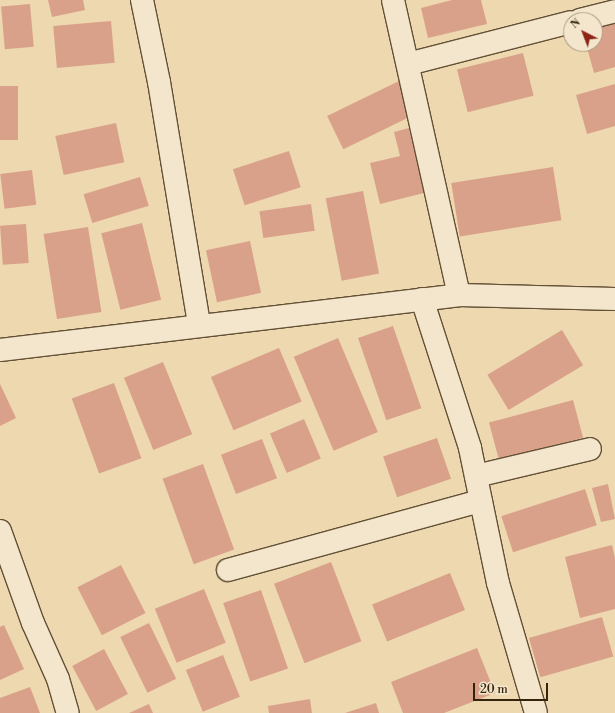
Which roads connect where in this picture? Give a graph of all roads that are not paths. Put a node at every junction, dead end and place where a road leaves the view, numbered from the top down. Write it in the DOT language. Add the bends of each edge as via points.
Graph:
graph roads {
  1 [pos="142,0"];
  2 [pos="393,0"];
  3 [pos="615,11"];
  4 [pos="603,14"];
  5 [pos="563,24"];
  6 [pos="408,64"];
  7 [pos="459,295"];
  8 [pos="422,299"];
  9 [pos="615,299"];
  10 [pos="198,324"];
  11 [pos="0,350"];
  12 [pos="590,449"];
  13 [pos="476,476"];
  14 [pos="481,501"];
  15 [pos="0,531"];
  16 [pos="228,570"];
  17 [pos="68,713"];
  18 [pos="536,713"];
  1 -- 10 [label="street" via="159,82"];
  2 -- 6 [label="street"];
  3 -- 4 [label="street"];
  5 -- 6 [label="street"];
  6 -- 7 [label="street"];
  7 -- 8 [label="street"];
  7 -- 9 [label="street"];
  8 -- 10 [label="street"];
  8 -- 13 [label="street" via="470,448"];
  10 -- 11 [label="street"];
  12 -- 13 [label="street"];
  13 -- 14 [label="street"];
  14 -- 16 [label="street"];
  14 -- 18 [label="street" via="498,583"];
  15 -- 17 [label="street" via="33,623 58,679"];
}
